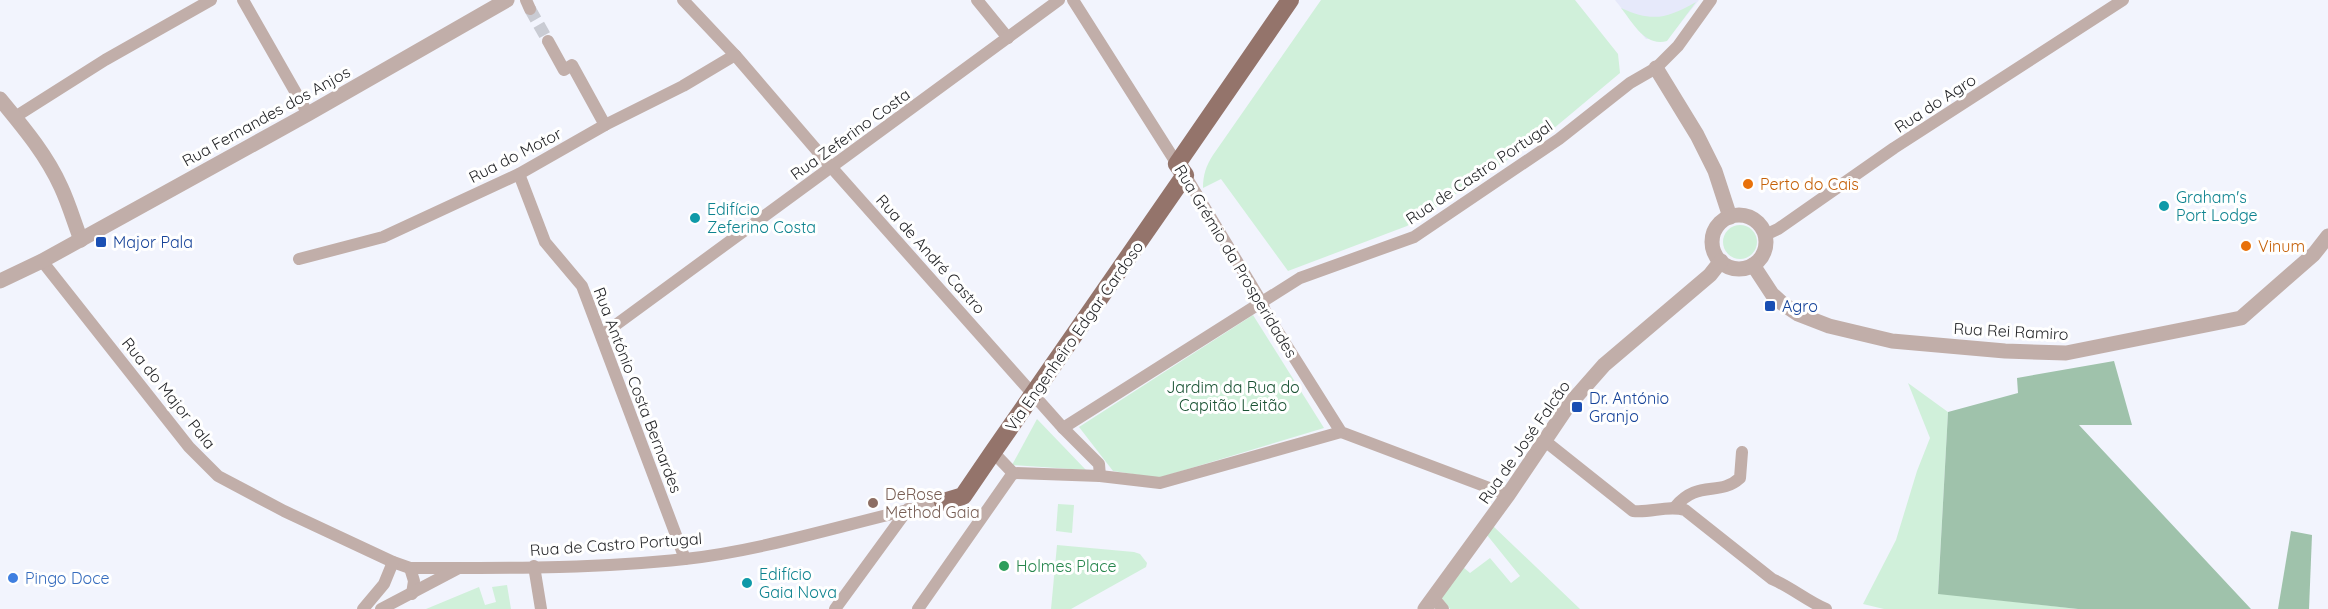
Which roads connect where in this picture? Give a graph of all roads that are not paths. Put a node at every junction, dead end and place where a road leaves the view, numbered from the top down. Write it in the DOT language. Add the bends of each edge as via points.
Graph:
graph roads {
  1 [pos="210,0"];
  2 [pos="243,0"];
  3 [pos="507,0"];
  4 [pos="682,0"];
  5 [pos="977,0"];
  6 [pos="1059,0"];
  7 [pos="1073,0"];
  8 [pos="1290,0"];
  9 [pos="1711,0"];
  10 [pos="2123,0"];
  11 [pos="1008,38"];
  12 [pos="548,41"];
  13 [pos="735,55"];
  14 [pos="1656,68"];
  15 [pos="0,99"];
  16 [pos="308,114"];
  17 [pos="15,117"];
  18 [pos="605,125"];
  19 [pos="832,168"];
  20 [pos="1181,170"];
  21 [pos="519,174"];
  22 [pos="1730,216"];
  23 [pos="1766,235"];
  24 [pos="2328,236"];
  25 [pos="81,240"];
  26 [pos="299,259"];
  27 [pos="42,261"];
  28 [pos="1720,261"];
  29 [pos="1753,265"];
  30 [pos="0,281"];
  31 [pos="1262,301"];
  32 [pos="602,335"];
  33 [pos="1034,393"];
  34 [pos="1063,428"];
  35 [pos="1340,430"];
  36 [pos="1545,441"];
  37 [pos="993,452"];
  38 [pos="1742,452"];
  39 [pos="1012,474"];
  40 [pos="1101,476"];
  41 [pos="1508,495"];
  42 [pos="943,502"];
  43 [pos="1675,507"];
  44 [pos="908,509"];
  45 [pos="685,559"];
  46 [pos="393,562"];
  47 [pos="534,566"];
  48 [pos="410,568"];
  49 [pos="460,568"];
  50 [pos="412,594"];
  51 [pos="1434,606"];
  52 [pos="363,609"];
  53 [pos="381,609"];
  54 [pos="541,609"];
  55 [pos="835,609"];
  56 [pos="918,609"];
  57 [pos="1826,609"];
  1 -- 17 [label="street"];
  2 -- 16 [label="street"];
  3 -- 16 [label="street, Rua Fernandes dos Anjos"];
  4 -- 13 [label="street, Rua de André Castro"];
  5 -- 11 [label="street"];
  6 -- 11 [label="street, Rua Zeferino Costa"];
  7 -- 20 [label="street, Rua Grémio da Prosperidades"];
  8 -- 20 [label="main road, Via Engenheiro Edgar Cardoso"];
  9 -- 14 [label="street, Rua de Castro Portugal" via="1678,46"];
  10 -- 23 [label="street, Rua do Agro"];
  11 -- 19 [label="street, Rua Zeferino Costa"];
  12 -- 18 [label="street" via="564,70 572,65"];
  13 -- 18 [label="street, Rua do Motor"];
  13 -- 19 [label="street, Rua de André Castro"];
  14 -- 22 [label="street" via="1715,171"];
  14 -- 31 [label="street, Rua de Castro Portugal" via="1414,237 1300,278"];
  15 -- 17 [label="street"];
  16 -- 25 [label="street, Rua Fernandes dos Anjos"];
  17 -- 25 [label="street" via="56,178"];
  18 -- 21 [label="street, Rua do Motor"];
  19 -- 32 [label="street, Rua Zeferino Costa"];
  19 -- 33 [label="street, Rua de André Castro"];
  20 -- 31 [label="street, Rua Grémio da Prosperidades"];
  20 -- 33 [label="main road, Via Engenheiro Edgar Cardoso"];
  21 -- 26 [label="street, Rua do Motor" via="383,237"];
  21 -- 32 [label="street, Rua António Costa Bernardes" via="545,242 582,286"];
  22 -- 23 [label="street" via="1748,216"];
  22 -- 28 [label="street" via="1713,236"];
  23 -- 29 [label="street" via="1764,253"];
  24 -- 29 [label="street, Rua Rei Ramiro" via="2314,254 2241,318 2066,353 1892,341 1851,332 1812,320 1783,304"];
  25 -- 27 [label="street, Rua Fernandes dos Anjos"];
  27 -- 30 [label="street, Rua Fernandes dos Anjos"];
  27 -- 46 [label="street, Rua do Major Pala" via="189,447 218,476"];
  28 -- 29 [label="street" via="1736,269"];
  28 -- 36 [label="street, Rua de José Falcão" via="1710,275 1604,365 1568,406"];
  31 -- 34 [label="street, Rua de Castro Portugal"];
  31 -- 35 [label="street, Rua Grémio da Prosperidades"];
  32 -- 45 [label="street, Rua António Costa Bernardes"];
  33 -- 34 [label="street, Rua de André Castro"];
  33 -- 37 [label="main road, Via Engenheiro Edgar Cardoso"];
  34 -- 40 [label="street, Rua de André Castro" via="1099,464"];
  35 -- 40 [label="street" via="1160,483"];
  35 -- 41 [label="street"];
  36 -- 41 [label="street, Rua de José Falcão"];
  36 -- 43 [label="street" via="1634,511"];
  37 -- 39 [label="street"];
  37 -- 42 [label="main road, Via Engenheiro Edgar Cardoso" via="963,496"];
  38 -- 43 [label="street" via="1740,478 1733,485 1688,494"];
  39 -- 40 [label="street"];
  39 -- 56 [label="street"];
  41 -- 51 [label="street, Rua de José Falcão"];
  42 -- 44 [label="street, Rua de Castro Portugal"];
  43 -- 57 [label="street" via="1685,510 1772,579"];
  44 -- 45 [label="street, Rua de Castro Portugal" via="779,543"];
  44 -- 55 [label="street"];
  45 -- 47 [label="street, Rua de Castro Portugal"];
  46 -- 48 [label="street, Rua de Castro Portugal"];
  46 -- 52 [label="street" via="384,584"];
  47 -- 49 [label="street, Rua de Castro Portugal"];
  47 -- 54 [label="street"];
  48 -- 49 [label="street, Rua de Castro Portugal"];
  48 -- 50 [label="street"];
  49 -- 50 [label="street"];
  50 -- 53 [label="street"];
}
